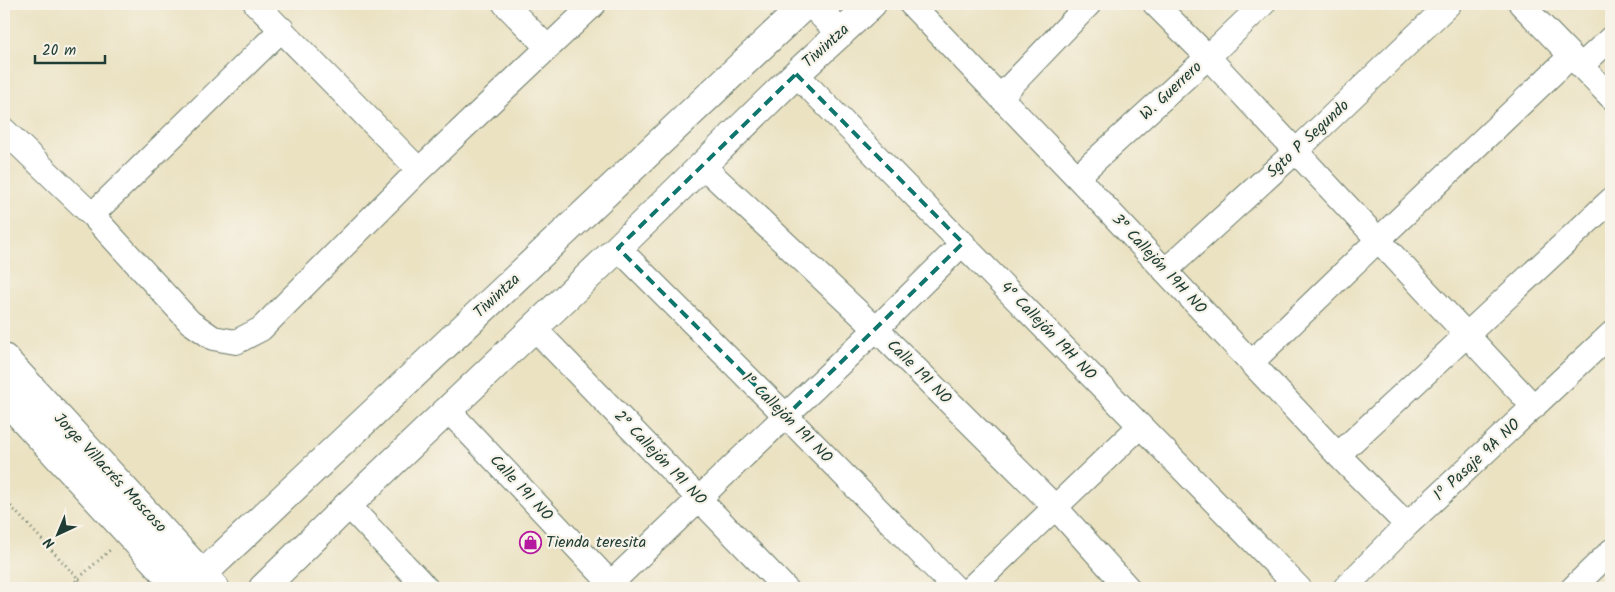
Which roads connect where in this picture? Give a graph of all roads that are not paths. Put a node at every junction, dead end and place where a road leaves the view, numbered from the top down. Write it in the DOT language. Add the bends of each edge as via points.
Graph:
graph roads {
  1 [pos="256,4"];
  2 [pos="504,4"];
  3 [pos="594,4"];
  4 [pos="806,4"];
  5 [pos="812,4"];
  6 [pos="872,4"];
  7 [pos="910,4"];
  8 [pos="1089,4"];
  9 [pos="1155,4"];
  10 [pos="1262,4"];
  11 [pos="1449,4"];
  12 [pos="1521,4"];
  13 [pos="282,29"];
  14 [pos="841,32"];
  15 [pos="1611,38"];
  16 [pos="548,48"];
  17 [pos="1208,57"];
  18 [pos="1576,61"];
  19 [pos="796,74"];
  20 [pos="1000,97"];
  21 [pos="1611,97"];
  22 [pos="4,130"];
  23 [pos="1296,151"];
  24 [pos="702,165"];
  25 [pos="419,170"];
  26 [pos="1077,178"];
  27 [pos="1611,200"];
  28 [pos="92,215"];
  29 [pos="1379,239"];
  30 [pos="963,243"];
  31 [pos="618,248"];
  32 [pos="1164,271"];
  33 [pos="535,329"];
  34 [pos="876,329"];
  35 [pos="1466,334"];
  36 [pos="1611,334"];
  37 [pos="4,358"];
  38 [pos="1252,363"];
  39 [pos="4,398"];
  40 [pos="1534,407"];
  41 [pos="448,410"];
  42 [pos="786,416"];
  43 [pos="1140,426"];
  44 [pos="1338,455"];
  45 [pos="699,498"];
  46 [pos="348,506"];
  47 [pos="1056,508"];
  48 [pos="1407,525"];
  49 [pos="1611,551"];
  50 [pos="202,583"];
  51 [pos="611,587"];
  52 [pos="179,588"];
  53 [pos="263,588"];
  54 [pos="426,588"];
  55 [pos="785,588"];
  56 [pos="955,588"];
  57 [pos="971,588"];
  58 [pos="1128,588"];
  59 [pos="1299,588"];
  60 [pos="1345,588"];
  61 [pos="1573,588"];
  1 -- 13 [label="street"];
  2 -- 16 [label="street"];
  3 -- 16 [label="street"];
  4 -- 50 [label="street, Tiwintza"];
  5 -- 14 [label="street"];
  6 -- 14 [label="street, Tiwintza"];
  7 -- 20 [label="street, 3° Callejón 19H NO"];
  8 -- 20 [label="street"];
  9 -- 17 [label="street"];
  10 -- 17 [label="street, W. Guerrero"];
  11 -- 23 [label="street, Sgto P Segundo"];
  12 -- 18 [label="street"];
  13 -- 25 [label="street"];
  13 -- 28 [label="street"];
  14 -- 19 [label="street, Tiwintza"];
  15 -- 18 [label="street"];
  16 -- 25 [label="street"];
  17 -- 23 [label="street"];
  17 -- 26 [label="street, W. Guerrero"];
  18 -- 21 [label="street"];
  18 -- 29 [label="street"];
  19 -- 24 [label="street, Tiwintza"];
  19 -- 30 [label="street, 4° Callejón 19H NO"];
  20 -- 26 [label="street, 3° Callejón 19H NO"];
  22 -- 28 [label="street"];
  23 -- 29 [label="street"];
  23 -- 32 [label="street, Sgto P Segundo"];
  24 -- 31 [label="street, Tiwintza"];
  24 -- 34 [label="street, Calle 19I NO"];
  25 -- 28 [label="street" via="261,329 236,342 213,338 190,322"];
  26 -- 32 [label="street, 3° Callejón 19H NO"];
  27 -- 35 [label="street"];
  29 -- 35 [label="street"];
  29 -- 38 [label="street"];
  30 -- 34 [label="street"];
  30 -- 43 [label="street, 4° Callejón 19H NO"];
  31 -- 33 [label="street, Tiwintza"];
  31 -- 42 [label="street, 1° Callejón 19I NO"];
  32 -- 38 [label="street, 3° Callejón 19H NO"];
  33 -- 41 [label="street, Tiwintza"];
  33 -- 45 [label="street, 2° Callejón 19I NO"];
  34 -- 42 [label="street"];
  34 -- 47 [label="street, Calle 19I NO"];
  35 -- 40 [label="street"];
  35 -- 44 [label="street"];
  36 -- 40 [label="street, 1º Pasaje 9A NO"];
  37 -- 50 [label="street, Jorge Villacrés Moscoso"];
  38 -- 44 [label="street, 3° Callejón 19H NO"];
  39 -- 52 [label="street, Jorge Villacrés Moscoso"];
  40 -- 48 [label="street, 1º Pasaje 9A NO"];
  41 -- 46 [label="street, Tiwintza"];
  41 -- 51 [label="street, Calle 19I NO"];
  42 -- 45 [label="street"];
  42 -- 56 [label="street, 1° Callejón 19I NO"];
  43 -- 47 [label="street"];
  43 -- 59 [label="street, 4° Callejón 19H NO"];
  44 -- 48 [label="street, 3° Callejón 19H NO"];
  45 -- 51 [label="street"];
  45 -- 55 [label="street, 2° Callejón 19I NO"];
  46 -- 53 [label="street, Tiwintza"];
  46 -- 54 [label="street"];
  47 -- 57 [label="street"];
  47 -- 58 [label="street, Calle 19I NO"];
  48 -- 60 [label="street, 1º Pasaje 9A NO"];
  49 -- 61 [label="street"];
}
